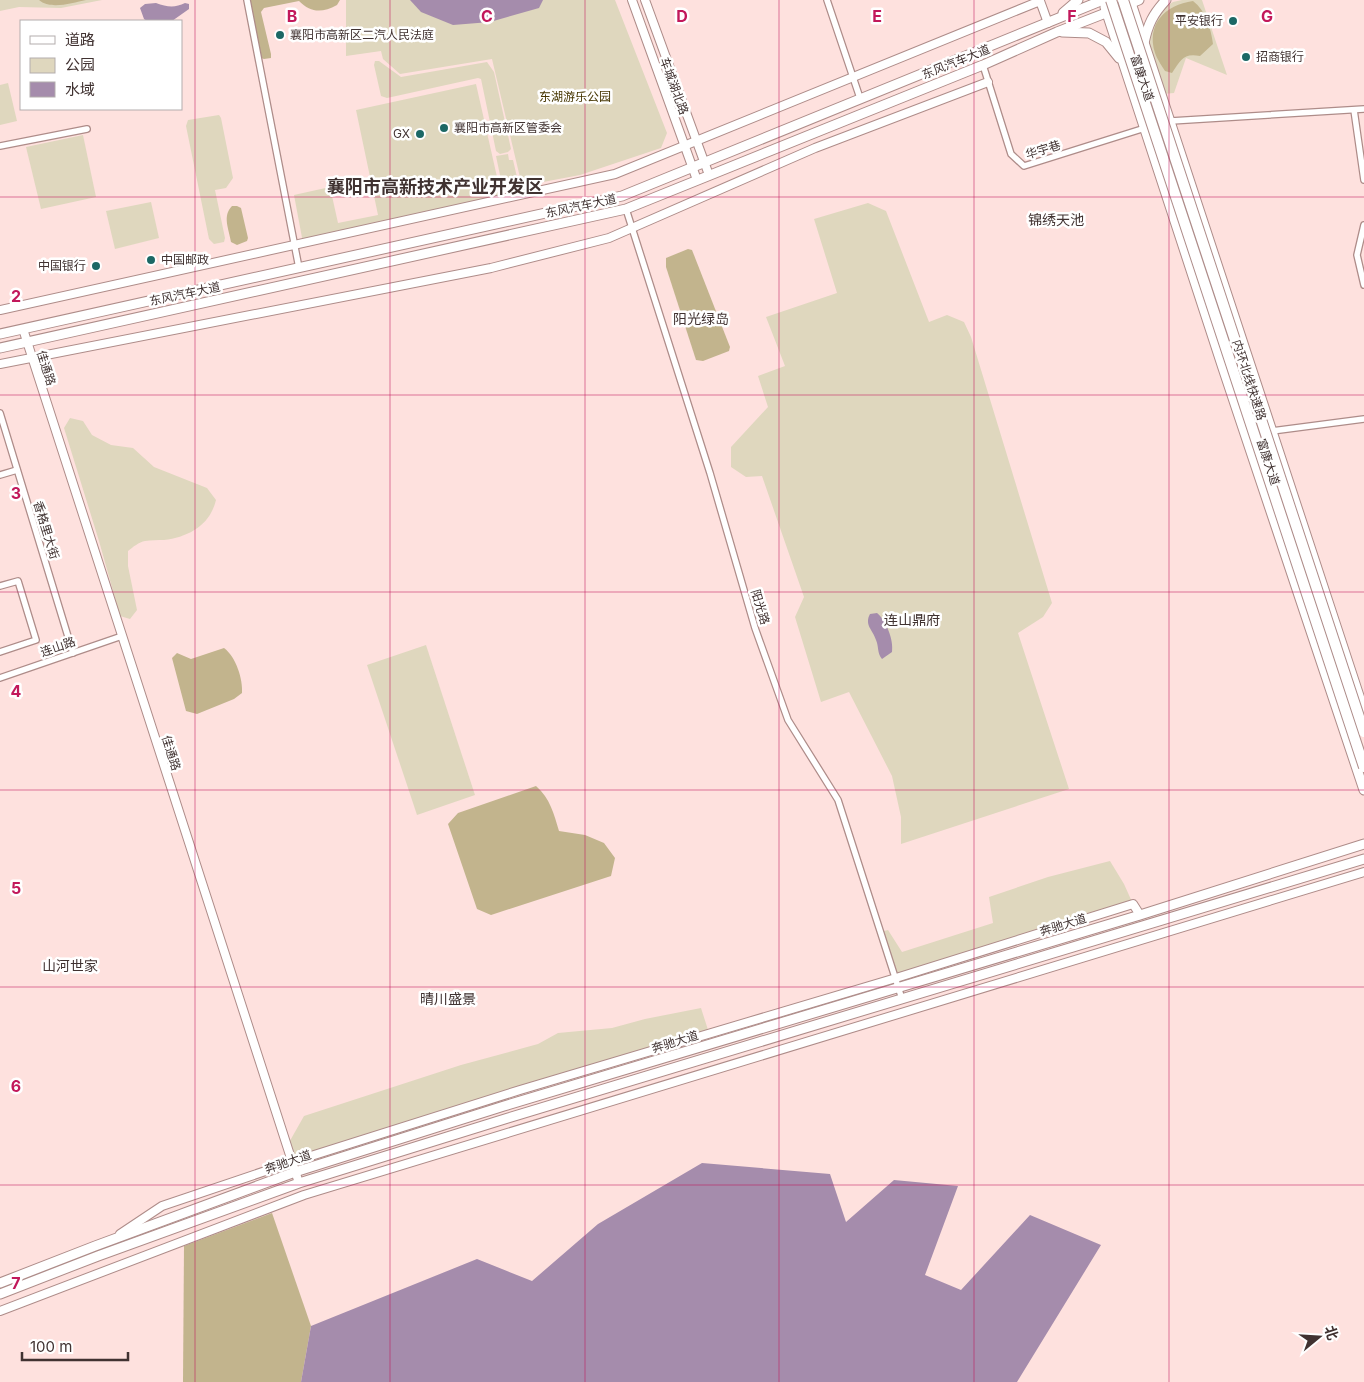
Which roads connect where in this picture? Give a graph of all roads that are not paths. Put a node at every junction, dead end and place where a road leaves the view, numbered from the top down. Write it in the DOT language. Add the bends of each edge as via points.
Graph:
graph roads {
  1 [pos="246,0"];
  2 [pos="632,0"];
  3 [pos="646,0"];
  4 [pos="827,0"];
  5 [pos="1078,0"];
  6 [pos="1103,0"];
  7 [pos="1111,0"];
  8 [pos="1166,0"];
  9 [pos="1130,1"];
  10 [pos="1107,12"];
  11 [pos="1052,21"];
  12 [pos="1057,32"];
  13 [pos="1144,43"];
  14 [pos="982,66"];
  15 [pos="1124,66"];
  16 [pos="853,78"];
  17 [pos="988,82"];
  18 [pos="860,98"];
  19 [pos="1364,109"];
  20 [pos="1354,110"];
  21 [pos="1171,121"];
  22 [pos="1146,128"];
  23 [pos="87,129"];
  24 [pos="697,142"];
  25 [pos="0,146"];
  26 [pos="684,147"];
  27 [pos="705,163"];
  28 [pos="692,168"];
  29 [pos="709,175"];
  30 [pos="697,180"];
  31 [pos="1364,180"];
  32 [pos="626,209"];
  33 [pos="1364,226"];
  34 [pos="632,227"];
  35 [pos="294,245"];
  36 [pos="299,268"];
  37 [pos="1364,285"];
  38 [pos="0,310"];
  39 [pos="23,329"];
  40 [pos="0,334"];
  41 [pos="26,342"];
  42 [pos="0,348"];
  43 [pos="31,358"];
  44 [pos="0,364"];
  45 [pos="0,413"];
  46 [pos="1364,419"];
  47 [pos="1272,431"];
  48 [pos="1247,439"];
  49 [pos="17,470"];
  50 [pos="0,475"];
  51 [pos="0,586"];
  52 [pos="122,636"];
  53 [pos="0,652"];
  54 [pos="73,653"];
  55 [pos="0,678"];
  56 [pos="1364,710"];
  57 [pos="1364,732"];
  58 [pos="1364,767"];
  59 [pos="1364,790"];
  60 [pos="1364,844"];
  61 [pos="1364,859"];
  62 [pos="1364,872"];
  63 [pos="1140,915"];
  64 [pos="1006,967"];
  65 [pos="896,978"];
  66 [pos="1010,980"];
  67 [pos="899,988"];
  68 [pos="902,998"];
  69 [pos="292,1162"];
  70 [pos="295,1172"];
  71 [pos="299,1183"];
  72 [pos="113,1239"];
  73 [pos="0,1283"];
  74 [pos="0,1294"];
  75 [pos="0,1311"];
  1 -- 35 [label="street"];
  2 -- 26 [label="street, 车城湖北路"];
  3 -- 24 [label="street, 车城湖北路"];
  4 -- 16 [label="street"];
  5 -- 11 [label="main road"];
  6 -- 10 [label="main road, 富康大道"];
  6 -- 11 [label="main road, 东风汽车大道"];
  7 -- 58 [label="highway, 内环北线快速路, bridge"];
  8 -- 13 [label="main road" via="1148,24"];
  9 -- 10 [label="main road, 东风汽车大道"];
  9 -- 13 [label="main road, 富康大道"];
  9 -- 57 [label="highway, 内环北线快速路, bridge"];
  10 -- 12 [label="main road, 东风汽车大道"];
  10 -- 15 [label="main road, 富康大道"];
  11 -- 16 [label="street" via="1040,1"];
  11 -- 18 [label="main road, 东风汽车大道"];
  12 -- 14 [label="main road, 东风汽车大道"];
  12 -- 15 [label="main road" via="1090,33 1106,42"];
  13 -- 21 [label="main road, 富康大道"];
  14 -- 17 [label="street, 华宇巷"];
  14 -- 29 [label="main road, 东风汽车大道"];
  15 -- 22 [label="main road, 富康大道"];
  16 -- 18 [label="street"];
  16 -- 24 [label="street"];
  17 -- 22 [label="street, 华宇巷" via="1011,154 1024,166"];
  17 -- 34 [label="street" via="814,148"];
  18 -- 27 [label="main road, 东风汽车大道"];
  19 -- 20 [label="street"];
  20 -- 21 [label="street"];
  20 -- 31 [label="street"];
  21 -- 47 [label="main road, 富康大道"];
  22 -- 48 [label="main road, 富康大道"];
  23 -- 25 [label="street"];
  24 -- 26 [label="street"];
  24 -- 27 [label="street, 车城湖北路"];
  26 -- 28 [label="street, 车城湖北路"];
  26 -- 35 [label="street" via="615,174"];
  27 -- 28 [label="main road, 东风汽车大道"];
  27 -- 29 [label="street, 车城湖北路"];
  28 -- 30 [label="street, 车城湖北路"];
  28 -- 36 [label="main road, 东风汽车大道" via="622,196"];
  29 -- 30 [label="main road, 东风汽车大道"];
  30 -- 32 [label="main road, 东风汽车大道"];
  32 -- 34 [label="street, 阳光路"];
  32 -- 41 [label="main road, 东风汽车大道"];
  33 -- 37 [label="street" via="1357,255"];
  34 -- 43 [label="street" via="609,238 491,268"];
  34 -- 65 [label="street, 阳光路" via="755,628 788,720 838,800"];
  35 -- 36 [label="street"];
  35 -- 38 [label="street"];
  36 -- 39 [label="main road, 东风汽车大道"];
  39 -- 40 [label="main road, 东风汽车大道"];
  39 -- 41 [label="street, 佳通路"];
  41 -- 42 [label="main road, 东风汽车大道"];
  41 -- 43 [label="street, 佳通路"];
  43 -- 44 [label="street"];
  43 -- 52 [label="street, 佳通路"];
  45 -- 49 [label="street, 香格里大街"];
  46 -- 47 [label="street"];
  47 -- 48 [label="street"];
  47 -- 56 [label="main road, 富康大道"];
  48 -- 59 [label="main road, 富康大道"];
  49 -- 50 [label="street"];
  49 -- 54 [label="street, 香格里大街"];
  51 -- 53 [label="street" via="18,582 36,640"];
  52 -- 54 [label="street, 连山路"];
  52 -- 69 [label="street, 佳通路"];
  54 -- 55 [label="street, 连山路"];
  60 -- 63 [label="main road, 奔驰大道"];
  61 -- 64 [label="main road, 奔驰大道"];
  62 -- 66 [label="street"];
  63 -- 65 [label="street" via="1133,904"];
  63 -- 67 [label="main road, 奔驰大道"];
  64 -- 66 [label="street"];
  64 -- 68 [label="main road, 奔驰大道"];
  65 -- 67 [label="street, 阳光路"];
  65 -- 69 [label="street"];
  66 -- 75 [label="street" via="304,1195"];
  67 -- 68 [label="street, 阳光路"];
  67 -- 70 [label="main road, 奔驰大道"];
  68 -- 71 [label="main road, 奔驰大道"];
  69 -- 70 [label="street, 佳通路"];
  69 -- 72 [label="street" via="162,1206"];
  70 -- 71 [label="street, 佳通路"];
  70 -- 72 [label="main road, 奔驰大道"];
  71 -- 74 [label="main road, 奔驰大道"];
  72 -- 73 [label="main road, 奔驰大道"];
}
